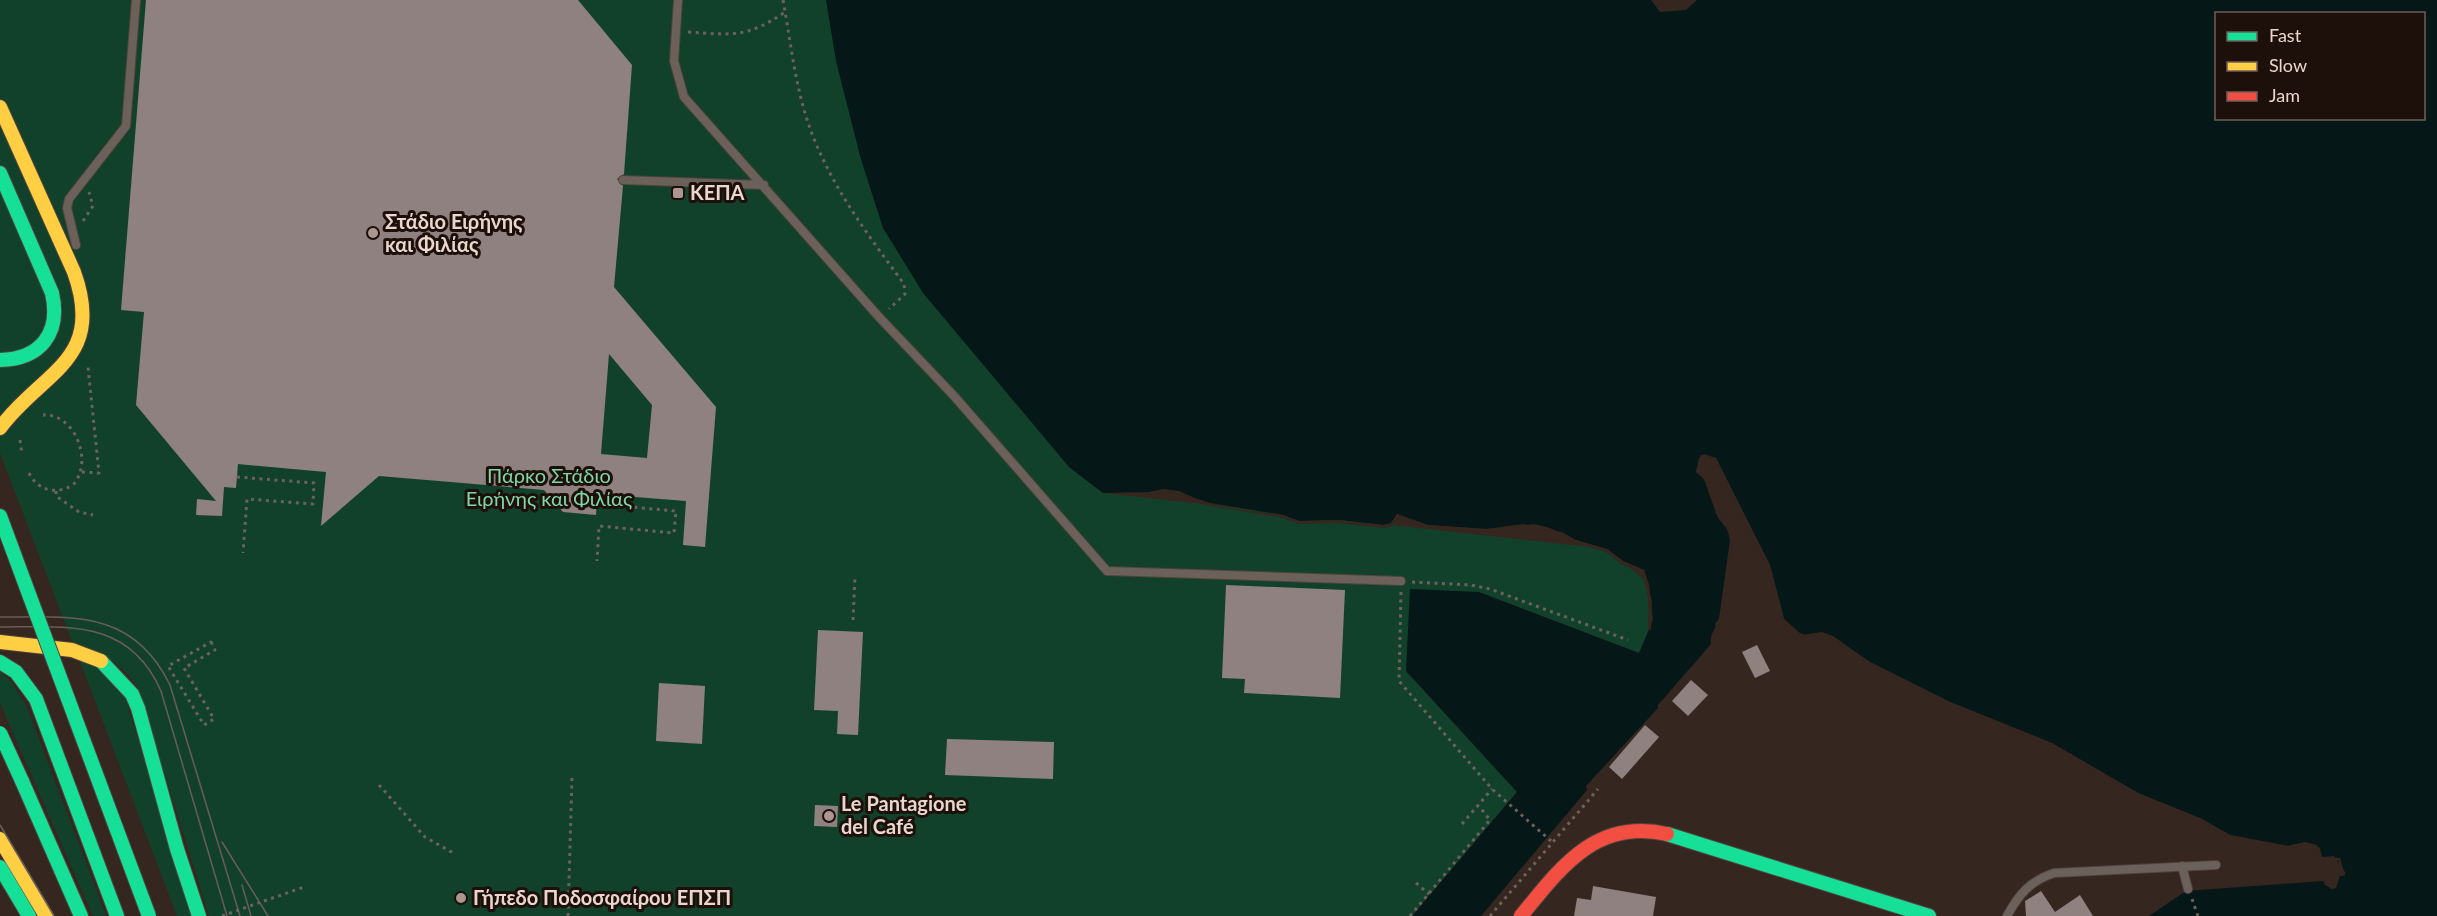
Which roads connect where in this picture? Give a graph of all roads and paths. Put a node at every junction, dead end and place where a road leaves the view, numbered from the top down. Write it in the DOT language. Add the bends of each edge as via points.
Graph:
graph roads {
  1 [pos="136,0"];
  2 [pos="678,0"];
  3 [pos="783,0"];
  4 [pos="785,12"];
  5 [pos="696,32"];
  6 [pos="0,107"];
  7 [pos="0,173"];
  8 [pos="623,180"];
  9 [pos="764,185"];
  10 [pos="82,300"];
  11 [pos="895,304"];
  12 [pos="0,360"];
  13 [pos="38,416"];
  14 [pos="0,428"];
  15 [pos="21,434"];
  16 [pos="22,454"];
  17 [pos="82,472"];
  18 [pos="29,473"];
  19 [pos="99,473"];
  20 [pos="237,477"];
  21 [pos="56,491"];
  22 [pos="597,504"];
  23 [pos="93,515"];
  24 [pos="0,516"];
  25 [pos="243,553"];
  26 [pos="597,561"];
  27 [pos="855,576"];
  28 [pos="1401,581"];
  29 [pos="853,620"];
  30 [pos="1628,640"];
  31 [pos="0,642"];
  32 [pos="0,662"];
  33 [pos="168,666"];
  34 [pos="0,733"];
  35 [pos="572,777"];
  36 [pos="380,785"];
  37 [pos="1492,789"];
  38 [pos="1598,789"];
  39 [pos="1479,806"];
  40 [pos="1462,825"];
  41 [pos="0,839"];
  42 [pos="1551,841"];
  43 [pos="455,854"];
  44 [pos="2216,865"];
  45 [pos="2182,866"];
  46 [pos="0,867"];
  47 [pos="1416,883"];
  48 [pos="303,887"];
  49 [pos="2188,889"];
  50 [pos="1429,894"];
  51 [pos="29,916"];
  52 [pos="46,916"];
  53 [pos="81,916"];
  54 [pos="117,916"];
  55 [pos="149,916"];
  56 [pos="199,916"];
  57 [pos="222,916"];
  58 [pos="568,916"];
  59 [pos="1410,916"];
  60 [pos="1490,916"];
  61 [pos="1521,916"];
  62 [pos="1929,916"];
  63 [pos="2007,916"];
  64 [pos="2198,916"];
  1 -- 10 [label="lane" via="126,126 69,199 67,208 78,255"];
  2 -- 9 [label="lane" via="674,61 684,97"];
  3 -- 4 [label="path"];
  4 -- 5 [label="path" via="746,33"];
  4 -- 11 [label="path" via="808,121 841,192 904,284 905,294"];
  6 -- 10 [label="main road"];
  7 -- 12 [label="main road" via="52,292 56,312 52,332 40,348 22,358"];
  8 -- 9 [label="lane"];
  9 -- 28 [label="lane" via="1107,571"];
  10 -- 14 [label="main road" via="80,336 69,359"];
  13 -- 17 [label="path" via="57,416 69,425 82,457"];
  15 -- 16 [label="path"];
  17 -- 19 [label="path"];
  17 -- 21 [label="path" via="73,485"];
  18 -- 21 [label="path" via="41,487"];
  20 -- 25 [label="path" via="314,483 313,504 247,499"];
  21 -- 23 [label="path" via="56,496 79,512"];
  22 -- 26 [label="path" via="676,511 674,533 599,526"];
  24 -- 55 [label="main road, bridge"];
  27 -- 29 [label="path"];
  28 -- 30 [label="path" via="1490,589"];
  28 -- 37 [label="path" via="1399,681"];
  31 -- 56 [label="main road" via="72,650 101,661 132,694"];
  32 -- 54 [label="main road" via="16,672 36,699"];
  33 -- 33 [label="path" via="204,725 214,719 184,669 215,650 211,642"];
  34 -- 53 [label="main road, bridge"];
  35 -- 58 [label="path"];
  36 -- 43 [label="path" via="425,837"];
  37 -- 39 [label="path"];
  37 -- 42 [label="path"];
  38 -- 60 [label="path"];
  39 -- 40 [label="path"];
  39 -- 50 [label="path" via="1490,820"];
  41 -- 52 [label="main road"];
  44 -- 45 [label="lane"];
  45 -- 49 [label="lane"];
  45 -- 63 [label="lane" via="2054,873 2023,890"];
  46 -- 51 [label="main road"];
  47 -- 50 [label="path"];
  48 -- 57 [label="path, bridge"];
  49 -- 64 [label="path"];
  50 -- 59 [label="path"];
  61 -- 62 [label="main road" via="1570,857 1589,843 1616,833 1642,831 1664,833"];
}
